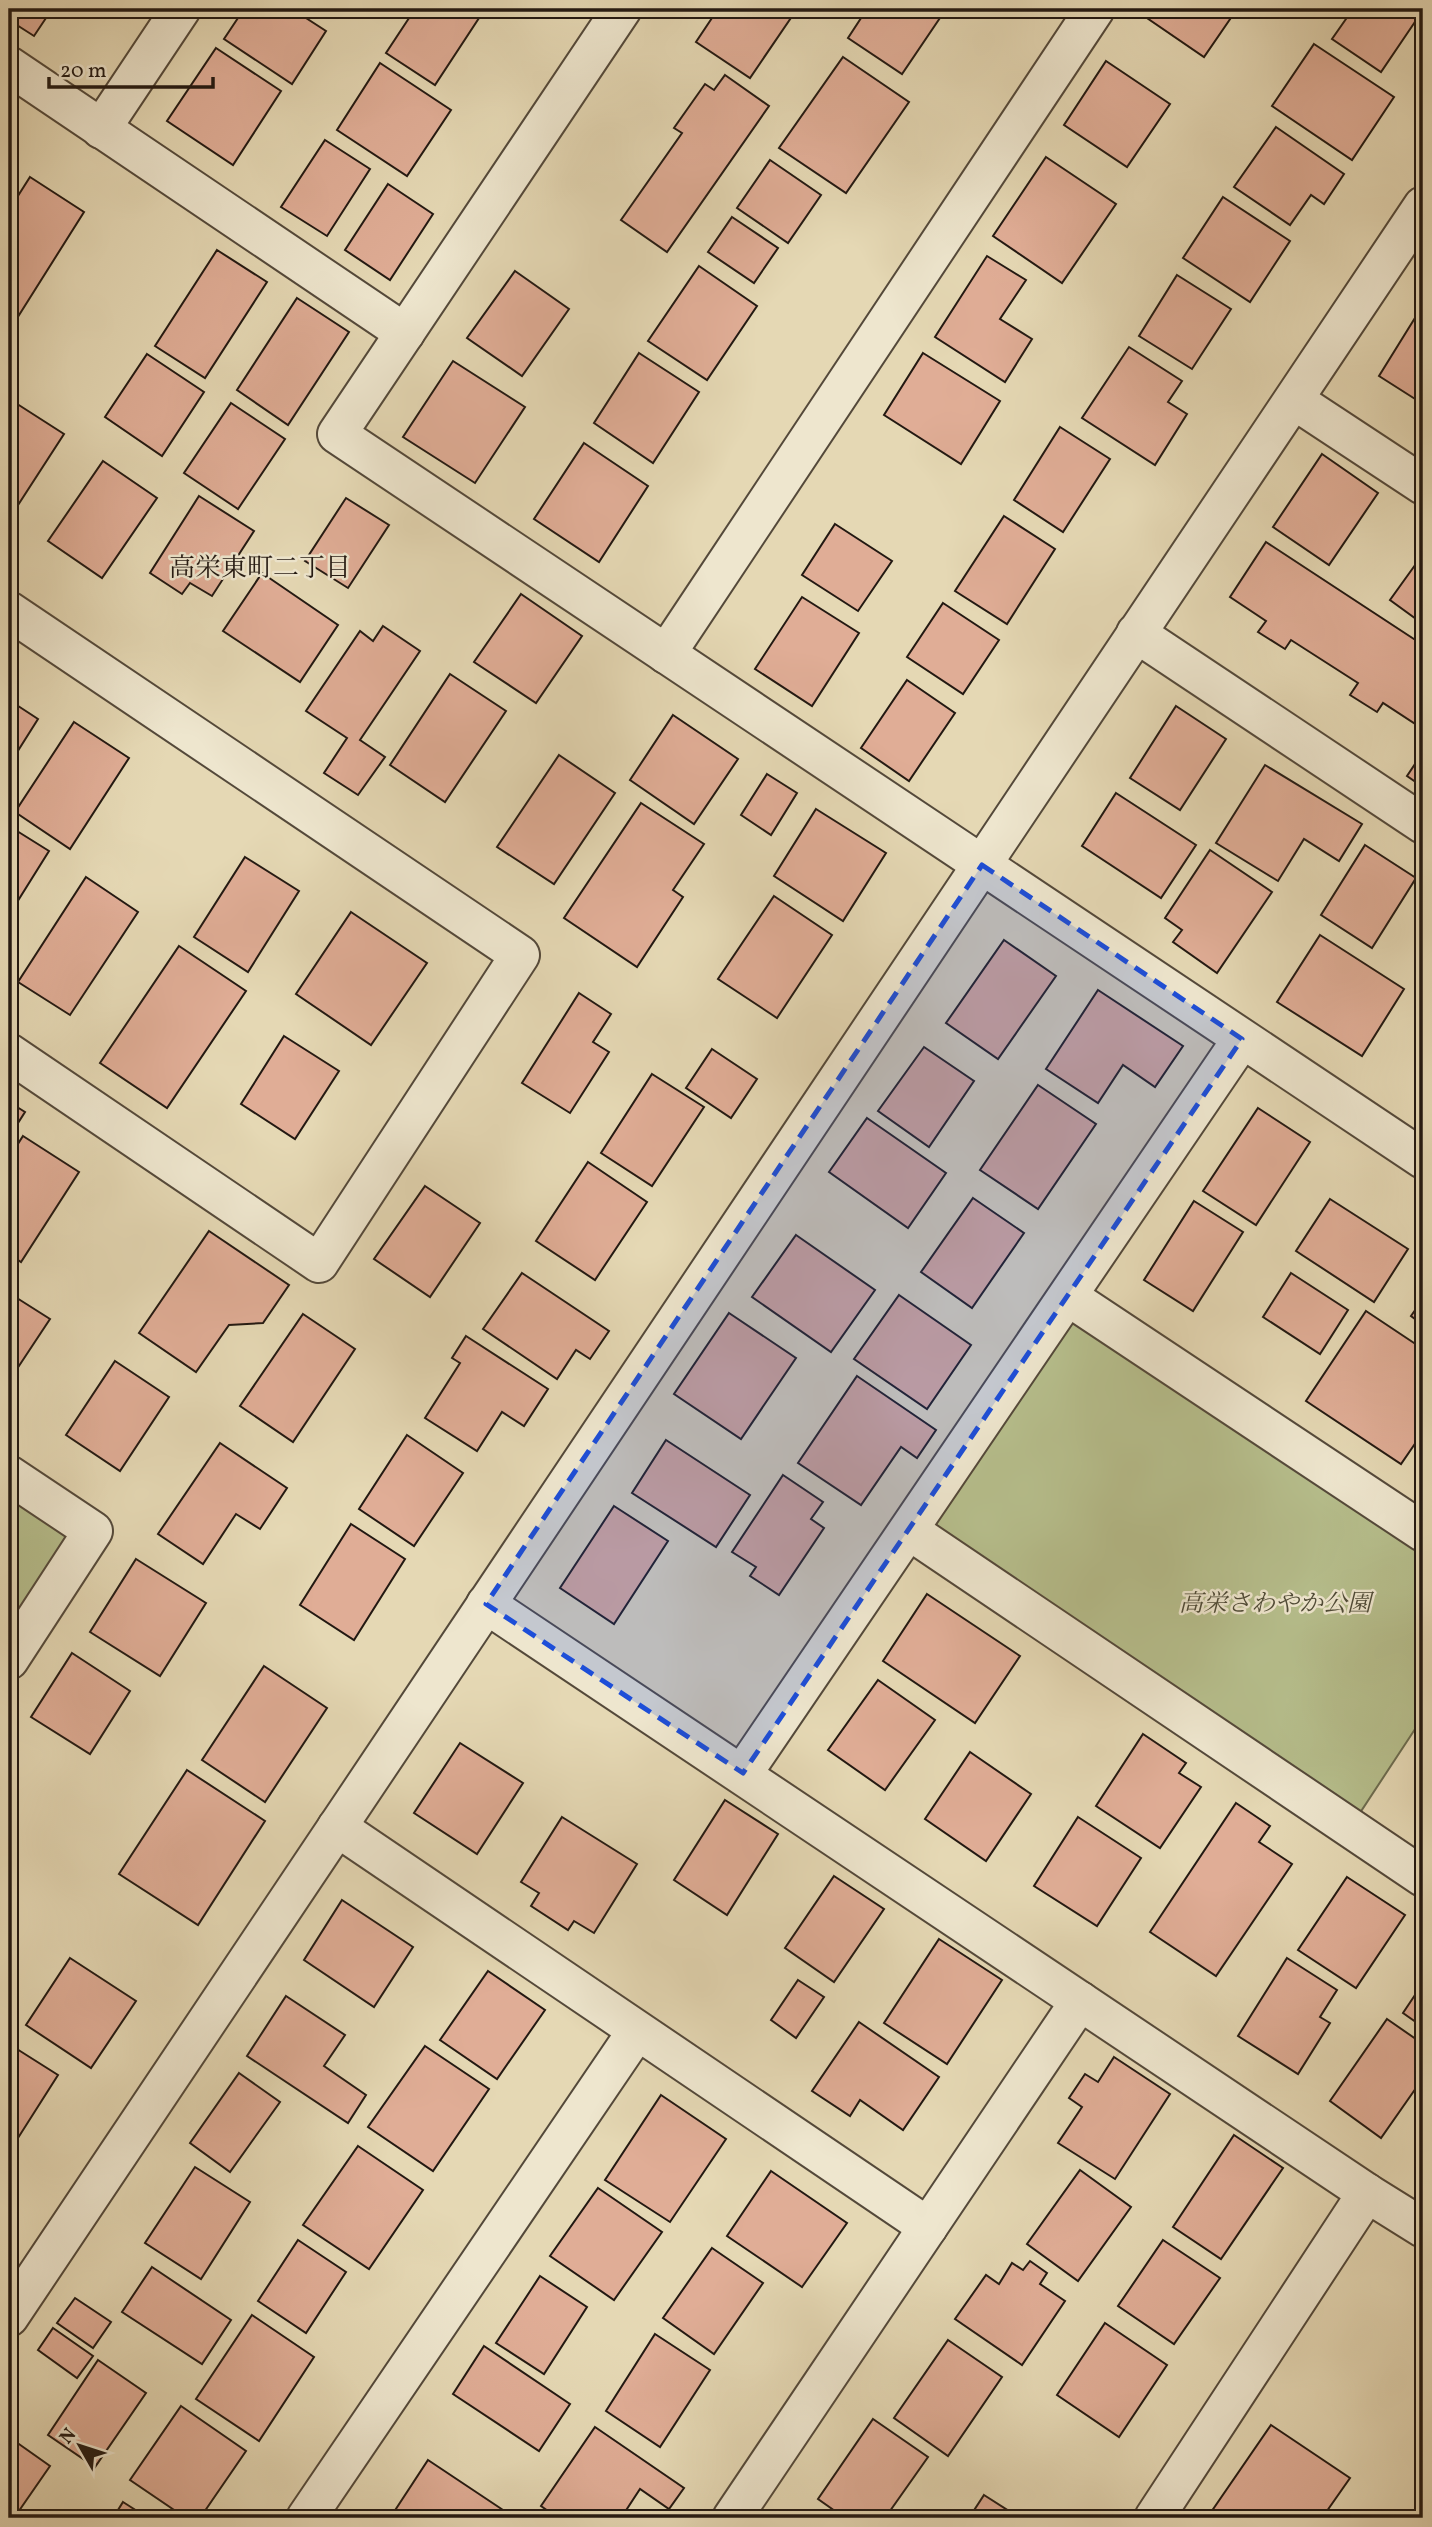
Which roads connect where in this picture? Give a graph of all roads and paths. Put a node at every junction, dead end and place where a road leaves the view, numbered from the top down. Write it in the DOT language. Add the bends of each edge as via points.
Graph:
graph roads {
  1 [pos="181,9"];
  2 [pos="622,9"];
  3 [pos="1095,9"];
  4 [pos="9,66"];
  5 [pos="101,129"];
  6 [pos="1423,206"];
  7 [pos="405,333"];
  8 [pos="1294,400"];
  9 [pos="1423,485"];
  10 [pos="9,611"];
  11 [pos="1136,633"];
  12 [pos="666,654"];
  13 [pos="1423,824"];
  14 [pos="982,865"];
  15 [pos="1242,1039"];
  16 [pos="9,1053"];
  17 [pos="1423,1159"];
  18 [pos="1069,1297"];
  19 [pos="9,1475"];
  20 [pos="910,1531"];
  21 [pos="1423,1532"];
  22 [pos="486,1604"];
  23 [pos="9,1660"];
  24 [pos="743,1773"];
  25 [pos="337,1827"];
  26 [pos="1423,1877"];
  27 [pos="1080,2001"];
  28 [pos="637,2031"];
  29 [pos="1367,2193"];
  30 [pos="928,2227"];
  31 [pos="1423,2228"];
  32 [pos="9,2317"];
  33 [pos="306,2518"];
  34 [pos="732,2518"];
  35 [pos="1154,2518"];
  1 -- 5 [label="street"];
  2 -- 7 [label="street"];
  3 -- 12 [label="street"];
  4 -- 5 [label="street"];
  5 -- 7 [label="street"];
  6 -- 8 [label="street"];
  7 -- 12 [label="street" via="337,434"];
  8 -- 9 [label="street"];
  8 -- 11 [label="street"];
  10 -- 16 [label="street" via="520,955 318,1263"];
  11 -- 13 [label="street"];
  11 -- 14 [label="street"];
  12 -- 14 [label="street"];
  14 -- 15 [label="street"];
  14 -- 22 [label="street"];
  15 -- 17 [label="street"];
  15 -- 18 [label="street"];
  18 -- 20 [label="street"];
  18 -- 21 [label="street"];
  19 -- 23 [label="street" via="93,1531"];
  20 -- 24 [label="street"];
  20 -- 26 [label="street"];
  22 -- 24 [label="street"];
  22 -- 25 [label="street"];
  24 -- 27 [label="street"];
  25 -- 28 [label="street"];
  25 -- 32 [label="street"];
  27 -- 29 [label="street"];
  27 -- 30 [label="street"];
  28 -- 30 [label="street"];
  28 -- 33 [label="street"];
  29 -- 31 [label="street"];
  29 -- 35 [label="street"];
  30 -- 34 [label="street"];
}
